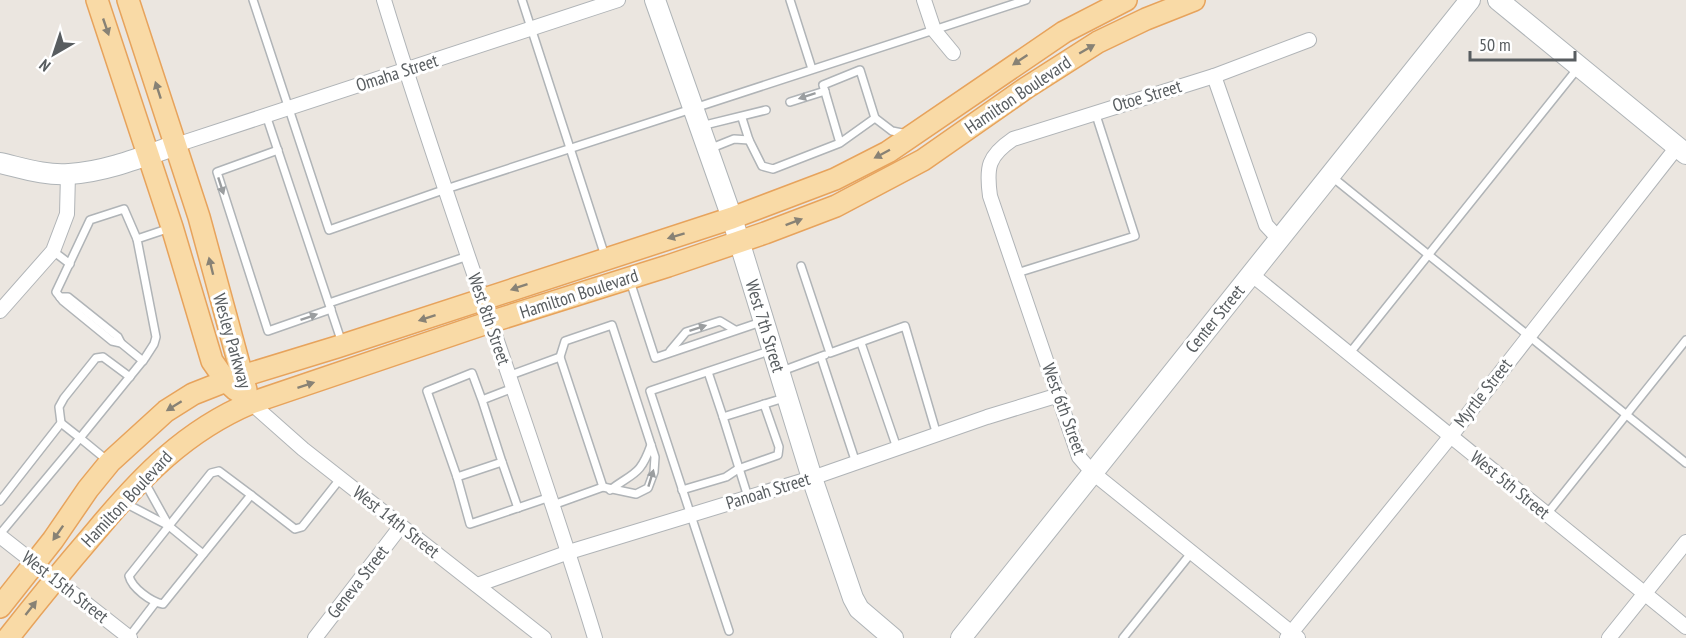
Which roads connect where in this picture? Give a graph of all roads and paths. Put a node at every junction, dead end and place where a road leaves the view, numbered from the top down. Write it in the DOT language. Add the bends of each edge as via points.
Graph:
graph roads {
  1 [pos="97,0"];
  2 [pos="128,0"];
  3 [pos="253,0"];
  4 [pos="384,0"];
  5 [pos="522,0"];
  6 [pos="618,0"];
  7 [pos="655,0"];
  8 [pos="790,0"];
  9 [pos="924,0"];
  10 [pos="1026,0"];
  11 [pos="1125,0"];
  12 [pos="1194,0"];
  13 [pos="1470,0"];
  14 [pos="1498,0"];
  15 [pos="531,29"];
  16 [pos="934,30"];
  17 [pos="1309,40"];
  18 [pos="953,52"];
  19 [pos="1578,68"];
  20 [pos="812,69"];
  21 [pos="406,70"];
  22 [pos="1214,76"];
  23 [pos="825,91"];
  24 [pos="790,102"];
  25 [pos="287,108"];
  26 [pos="766,110"];
  27 [pos="1095,112"];
  28 [pos="266,115"];
  29 [pos="696,117"];
  30 [pos="741,117"];
  31 [pos="875,118"];
  32 [pos="912,135"];
  33 [pos="749,140"];
  34 [pos="840,143"];
  35 [pos="176,145"];
  36 [pos="278,150"];
  37 [pos="570,150"];
  38 [pos="707,150"];
  39 [pos="1683,150"];
  40 [pos="148,155"];
  41 [pos="992,160"];
  42 [pos="0,163"];
  43 [pos="68,174"];
  44 [pos="1329,174"];
  45 [pos="446,189"];
  46 [pos="732,218"];
  47 [pos="172,228"];
  48 [pos="1278,238"];
  49 [pos="137,239"];
  50 [pos="739,242"];
  51 [pos="53,251"];
  52 [pos="1429,253"];
  53 [pos="468,256"];
  54 [pos="606,258"];
  55 [pos="70,264"];
  56 [pos="801,266"];
  57 [pos="1017,273"];
  58 [pos="1251,274"];
  59 [pos="629,279"];
  60 [pos="482,299"];
  61 [pos="330,306"];
  62 [pos="0,311"];
  63 [pos="763,321"];
  64 [pos="490,322"];
  65 [pos="735,330"];
  66 [pos="1528,335"];
  67 [pos="1686,340"];
  68 [pos="861,343"];
  69 [pos="343,346"];
  70 [pos="772,350"];
  71 [pos="668,353"];
  72 [pos="830,353"];
  73 [pos="1349,354"];
  74 [pos="560,357"];
  75 [pos="821,357"];
  76 [pos="142,361"];
  77 [pos="708,372"];
  78 [pos="779,372"];
  79 [pos="130,377"];
  80 [pos="234,378"];
  81 [pos="511,382"];
  82 [pos="1059,395"];
  83 [pos="787,398"];
  84 [pos="482,400"];
  85 [pos="251,403"];
  86 [pos="764,404"];
  87 [pos="1627,413"];
  88 [pos="723,417"];
  89 [pos="61,423"];
  90 [pos="937,435"];
  91 [pos="1450,436"];
  92 [pos="80,438"];
  93 [pos="742,443"];
  94 [pos="651,445"];
  95 [pos="733,446"];
  96 [pos="897,448"];
  97 [pos="111,462"];
  98 [pos="502,462"];
  99 [pos="856,463"];
  100 [pos="1686,463"];
  101 [pos="738,469"];
  102 [pos="1093,473"];
  103 [pos="457,477"];
  104 [pos="142,478"];
  105 [pos="812,478"];
  106 [pos="340,479"];
  107 [pos="606,488"];
  108 [pos="682,490"];
  109 [pos="251,495"];
  110 [pos="748,497"];
  111 [pos="0,501"];
  112 [pos="120,501"];
  113 [pos="552,501"];
  114 [pos="518,508"];
  115 [pos="1547,514"];
  116 [pos="690,515"];
  117 [pos="169,526"];
  118 [pos="401,526"];
  119 [pos="0,535"];
  120 [pos="1686,542"];
  121 [pos="569,552"];
  122 [pos="1192,552"];
  123 [pos="203,554"];
  124 [pos="35,564"];
  125 [pos="54,579"];
  126 [pos="477,585"];
  127 [pos="1644,594"];
  128 [pos="155,603"];
  129 [pos="0,607"];
  130 [pos="1686,627"];
  131 [pos="729,631"];
  132 [pos="1292,636"];
  133 [pos="129,637"];
  134 [pos="8,638"];
  135 [pos="315,638"];
  136 [pos="544,638"];
  137 [pos="595,638"];
  138 [pos="893,638"];
  139 [pos="961,638"];
  140 [pos="1123,638"];
  141 [pos="1609,638"];
  1 -- 40 [label="main road, Wesley Parkway, one-way"];
  35 -- 2 [label="main road, Wesley Parkway, one-way"];
  3 -- 25 [label="lane"];
  4 -- 21 [label="street, West 8th Street"];
  5 -- 15 [label="lane"];
  6 -- 15 [label="street, Omaha Street"];
  7 -- 29 [label="main road, West 7th Street"];
  8 -- 20 [label="lane"];
  9 -- 16 [label="street"];
  10 -- 16 [label="lane"];
  11 -- 32 [label="main road, Hamilton Boulevard, one-way" via="1064,32"];
  50 -- 12 [label="main road, Hamilton Boulevard, one-way" via="836,206 896,176 1069,60 1146,19"];
  13 -- 44 [label="main road, Center Street"];
  14 -- 19 [label="main road"];
  15 -- 21 [label="street, Omaha Street"];
  15 -- 37 [label="lane"];
  16 -- 18 [label="street"];
  16 -- 20 [label="lane"];
  17 -- 22 [label="street, Otoe Street"];
  19 -- 39 [label="main road"];
  19 -- 52 [label="lane"];
  20 -- 29 [label="lane"];
  21 -- 25 [label="street, Omaha Street"];
  21 -- 45 [label="street, West 8th Street"];
  22 -- 27 [label="street, Otoe Street"];
  22 -- 48 [label="street" via="1266,225"];
  23 -- 24 [label="lane, one-way"];
  23 -- 31 [label="lane" via="823,85 860,70"];
  23 -- 34 [label="lane"];
  25 -- 28 [label="street, Omaha Street"];
  25 -- 45 [label="lane" via="329,230"];
  26 -- 30 [label="lane"];
  27 -- 41 [label="street, Otoe Street" via="1013,139"];
  27 -- 57 [label="lane" via="1135,236"];
  28 -- 35 [label="street, Omaha Street"];
  28 -- 36 [label="lane"];
  29 -- 30 [label="lane"];
  29 -- 37 [label="lane"];
  29 -- 38 [label="main road, West 7th Street"];
  30 -- 33 [label="lane"];
  31 -- 32 [label="lane" via="892,131"];
  31 -- 34 [label="lane"];
  32 -- 46 [label="main road, Hamilton Boulevard, one-way" via="835,179"];
  33 -- 34 [label="lane" via="762,166 773,169"];
  33 -- 38 [label="lane" via="734,139"];
  35 -- 40 [label="main road"];
  80 -- 35 [label="main road, Wesley Parkway, one-way" via="199,217"];
  36 -- 61 [label="lane"];
  36 -- 61 [label="lane, one-way" via="217,172 268,331"];
  37 -- 45 [label="lane"];
  37 -- 54 [label="lane"];
  38 -- 46 [label="main road, West 7th Street"];
  39 -- 66 [label="street, Myrtle Street"];
  40 -- 43 [label="main road"];
  40 -- 47 [label="main road, Wesley Parkway"];
  41 -- 57 [label="street, West 6th Street" via="987,173 990,196"];
  42 -- 43 [label="main road"];
  43 -- 51 [label="street" via="67,214"];
  44 -- 48 [label="main road, Center Street"];
  44 -- 52 [label="lane"];
  45 -- 53 [label="street, West 8th Street"];
  46 -- 50 [label="main road, West 7th Street"];
  46 -- 54 [label="main road, Hamilton Boulevard, one-way"];
  47 -- 49 [label="lane"];
  47 -- 80 [label="main road, Wesley Parkway" via="212,361"];
  48 -- 58 [label="main road, Center Street"];
  49 -- 55 [label="lane" via="124,209 90,219"];
  49 -- 76 [label="lane" via="156,337"];
  50 -- 59 [label="main road, Hamilton Boulevard"];
  50 -- 63 [label="main road, West 7th Street"];
  51 -- 55 [label="lane"];
  51 -- 62 [label="street"];
  52 -- 66 [label="lane"];
  52 -- 73 [label="lane"];
  53 -- 60 [label="street, West 8th Street"];
  53 -- 61 [label="lane"];
  54 -- 60 [label="main road, Hamilton Boulevard, one-way"];
  55 -- 76 [label="lane" via="56,292 112,341 121,343"];
  56 -- 72 [label="lane"];
  57 -- 82 [label="street, West 6th Street"];
  58 -- 73 [label="street, West 5th Street"];
  58 -- 102 [label="main road, Center Street"];
  59 -- 64 [label="main road, Hamilton Boulevard"];
  59 -- 71 [label="lane" via="655,357"];
  60 -- 64 [label="street, West 8th Street"];
  60 -- 69 [label="main road, Hamilton Boulevard, one-way"];
  61 -- 69 [label="lane"];
  63 -- 65 [label="lane"];
  63 -- 70 [label="main road, West 7th Street"];
  64 -- 81 [label="street, West 8th Street"];
  85 -- 64 [label="main road, Hamilton Boulevard, one-way"];
  65 -- 71 [label="lane"];
  71 -- 65 [label="lane, one-way" via="686,332 694,329 720,321"];
  66 -- 87 [label="lane"];
  66 -- 91 [label="street, Myrtle Street"];
  67 -- 87 [label="lane"];
  68 -- 72 [label="lane"];
  68 -- 90 [label="lane" via="905,326"];
  68 -- 96 [label="lane"];
  69 -- 80 [label="main road, Hamilton Boulevard"];
  70 -- 77 [label="lane"];
  70 -- 78 [label="main road, West 7th Street"];
  72 -- 75 [label="lane"];
  73 -- 91 [label="street, West 5th Street"];
  74 -- 81 [label="lane"];
  74 -- 94 [label="lane" via="565,341 612,325"];
  74 -- 107 [label="lane"];
  75 -- 78 [label="lane"];
  75 -- 99 [label="lane"];
  76 -- 79 [label="lane"];
  77 -- 88 [label="lane"];
  77 -- 108 [label="lane" via="650,391"];
  78 -- 83 [label="main road, West 7th Street"];
  79 -- 89 [label="lane" via="104,357 96,358 59,407"];
  79 -- 92 [label="lane"];
  80 -- 85 [label="main road, Wesley Parkway"];
  80 -- 97 [label="main road, Hamilton Boulevard, one-way" via="193,394 166,411"];
  81 -- 84 [label="lane"];
  81 -- 113 [label="street, West 8th Street"];
  82 -- 90 [label="street, Panoah Street"];
  82 -- 102 [label="street, West 6th Street" via="1079,458"];
  83 -- 86 [label="lane"];
  83 -- 105 [label="main road, West 7th Street"];
  84 -- 98 [label="lane"];
  84 -- 103 [label="lane" via="472,373 427,391"];
  85 -- 104 [label="main road, Hamilton Boulevard" via="228,412 177,446"];
  85 -- 106 [label="street, West 14th Street"];
  86 -- 88 [label="lane"];
  86 -- 101 [label="lane" via="778,455"];
  87 -- 100 [label="lane"];
  87 -- 115 [label="lane"];
  88 -- 95 [label="lane"];
  89 -- 92 [label="lane"];
  89 -- 111 [label="lane"];
  90 -- 96 [label="street, Panoah Street"];
  91 -- 115 [label="street, West 5th Street"];
  91 -- 132 [label="street, Myrtle Street"];
  92 -- 97 [label="lane"];
  92 -- 119 [label="lane"];
  93 -- 95 [label="lane"];
  94 -- 107 [label="lane" via="638,472"];
  107 -- 94 [label="lane, one-way" via="636,494 648,488 654,472"];
  95 -- 101 [label="lane"];
  96 -- 99 [label="street, Panoah Street"];
  97 -- 124 [label="main road, Hamilton Boulevard, one-way"];
  98 -- 103 [label="lane"];
  98 -- 114 [label="lane"];
  99 -- 105 [label="street, Panoah Street"];
  101 -- 108 [label="lane" via="726,477"];
  101 -- 110 [label="lane"];
  102 -- 122 [label="street, West 6th Street"];
  102 -- 139 [label="main road, Center Street"];
  103 -- 114 [label="lane" via="471,524"];
  104 -- 112 [label="main road, Hamilton Boulevard"];
  104 -- 117 [label="lane"];
  105 -- 110 [label="street, Panoah Street"];
  105 -- 138 [label="main road, West 7th Street" via="852,598"];
  106 -- 109 [label="lane" via="302,526 295,529"];
  106 -- 118 [label="street, West 14th Street"];
  107 -- 113 [label="lane"];
  108 -- 116 [label="lane"];
  109 -- 117 [label="lane" via="219,471 211,473"];
  109 -- 123 [label="lane"];
  110 -- 116 [label="street, Panoah Street"];
  112 -- 117 [label="lane"];
  112 -- 125 [label="main road, Hamilton Boulevard"];
  113 -- 114 [label="lane"];
  113 -- 121 [label="street, West 8th Street"];
  115 -- 127 [label="street, West 5th Street"];
  116 -- 121 [label="street, Panoah Street"];
  116 -- 131 [label="lane"];
  117 -- 123 [label="lane"];
  117 -- 128 [label="lane" via="129,576"];
  118 -- 126 [label="street, West 14th Street"];
  118 -- 135 [label="street, Geneva Street"];
  119 -- 124 [label="street, West 15th Street"];
  120 -- 127 [label="street"];
  121 -- 126 [label="street, Panoah Street"];
  121 -- 137 [label="street, West 8th Street"];
  122 -- 132 [label="street, West 6th Street"];
  122 -- 140 [label="lane"];
  123 -- 128 [label="lane" via="163,604"];
  124 -- 125 [label="street, West 15th Street"];
  124 -- 129 [label="main road, Hamilton Boulevard"];
  125 -- 133 [label="street, West 15th Street"];
  134 -- 125 [label="main road, Hamilton Boulevard, one-way"];
  126 -- 136 [label="street, West 14th Street"];
  127 -- 130 [label="street, West 5th Street"];
  127 -- 141 [label="street"];
  128 -- 133 [label="lane"];
}
